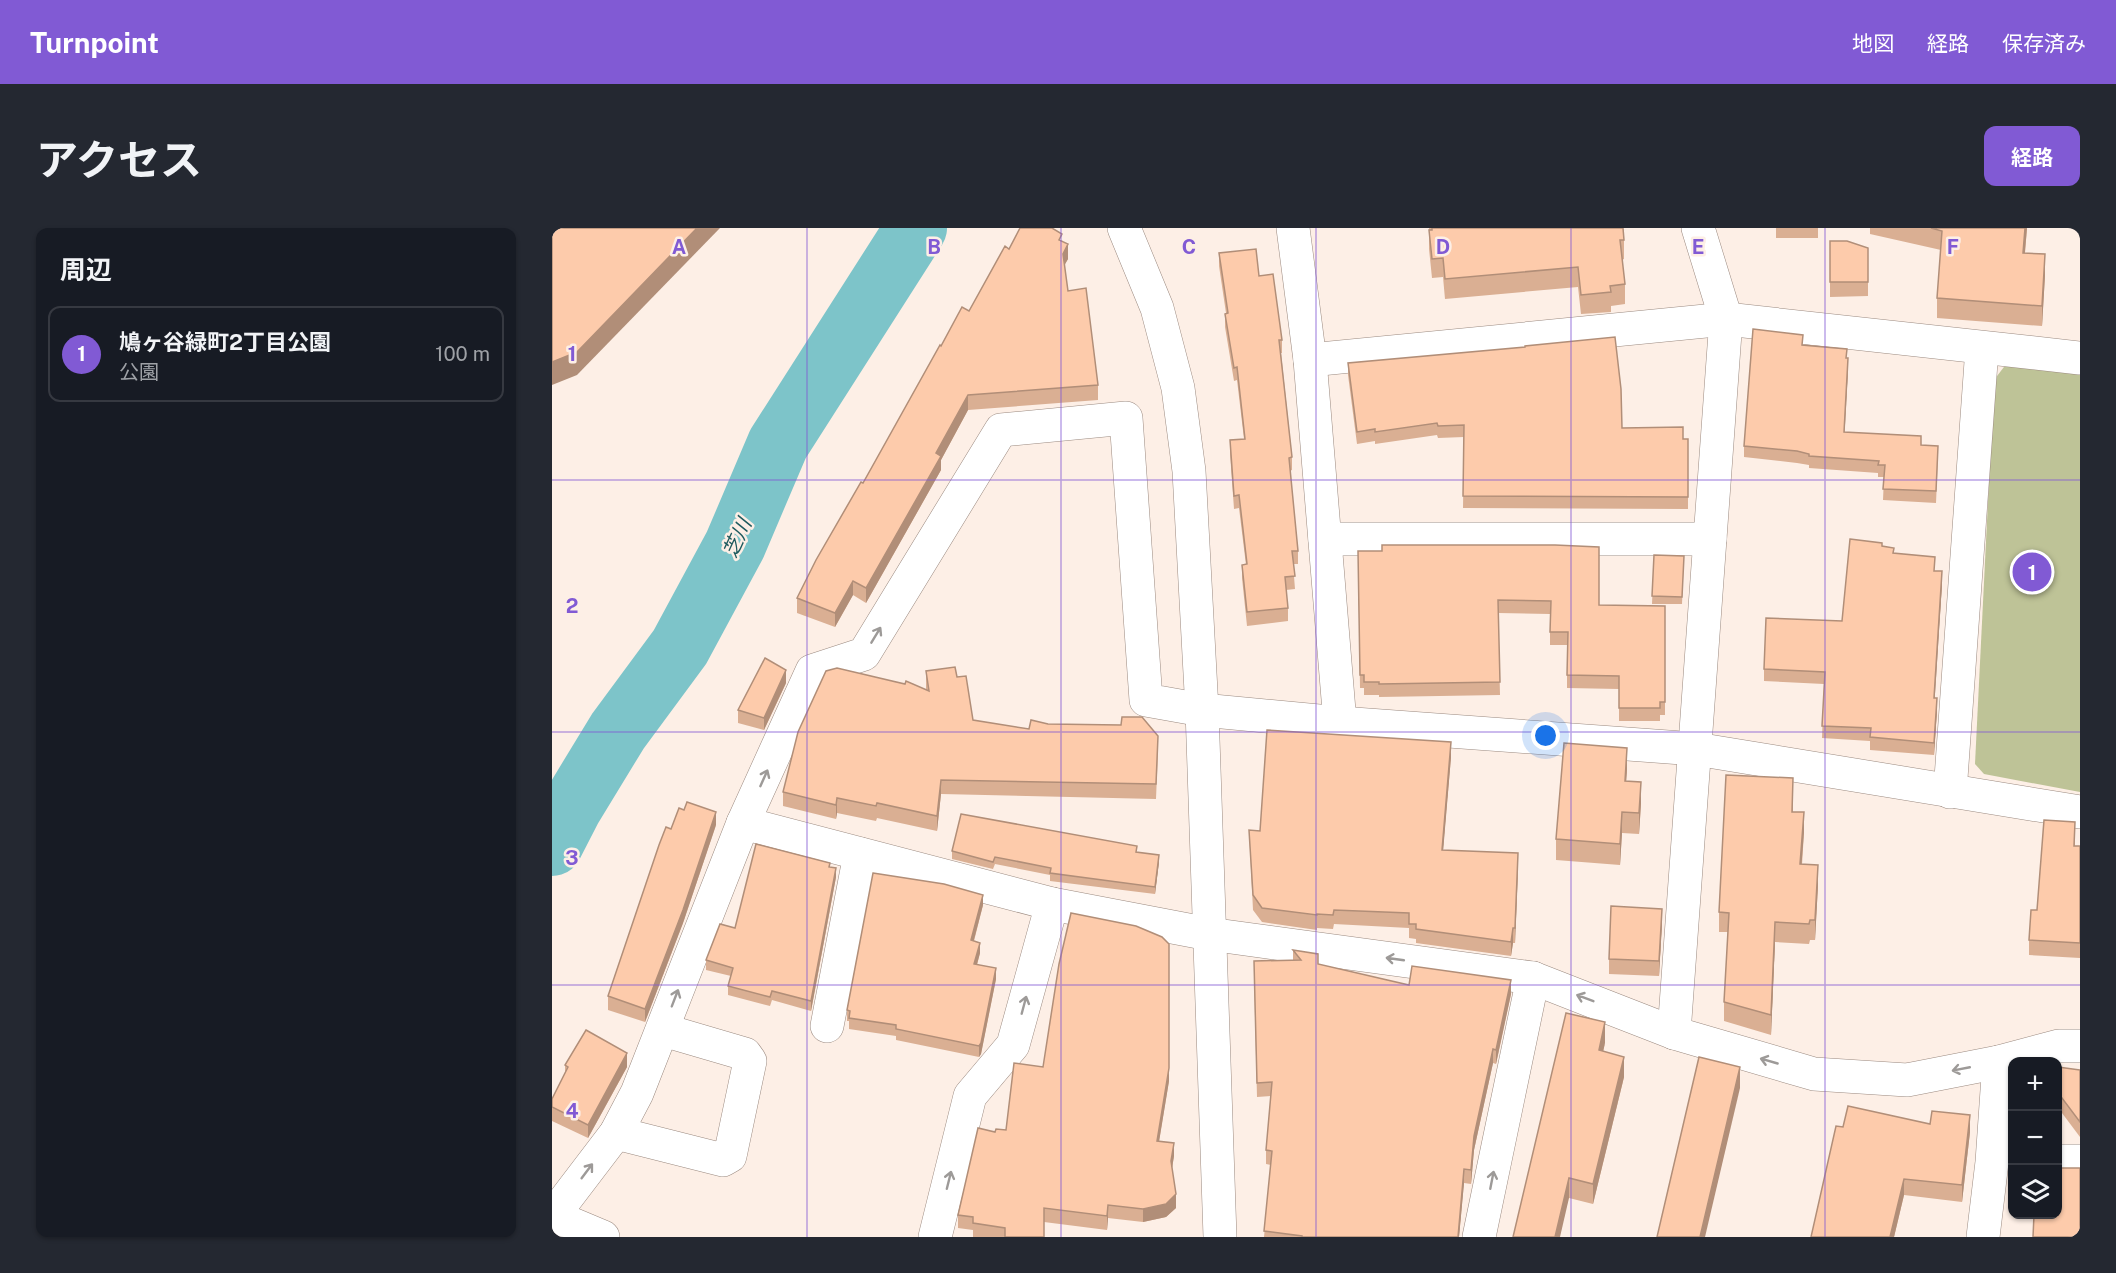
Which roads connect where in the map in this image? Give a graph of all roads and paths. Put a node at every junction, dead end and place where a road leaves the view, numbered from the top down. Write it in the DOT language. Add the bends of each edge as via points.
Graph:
graph roads {
  1 [pos="1124,228"];
  2 [pos="1293,228"];
  3 [pos="1698,228"];
  4 [pos="1726,319"];
  5 [pos="1982,348"];
  6 [pos="2080,358"];
  7 [pos="1310,360"];
  8 [pos="1325,539"];
  9 [pos="1710,539"];
  10 [pos="1202,710"];
  11 [pos="1340,723"];
  12 [pos="1696,749"];
  13 [pos="1950,792"];
  14 [pos="2080,812"];
  15 [pos="743,823"];
  16 [pos="860,854"];
  17 [pos="1052,904"];
  18 [pos="1209,934"];
  19 [pos="1533,978"];
  20 [pos="827,1026"];
  21 [pos="663,1030"];
  22 [pos="1674,1033"];
  23 [pos="2080,1046"];
  24 [pos="1999,1062"];
  25 [pos="616,1133"];
  26 [pos="2062,1161"];
  27 [pos="2080,1161"];
  28 [pos="2002,1162"];
  29 [pos="552,1217"];
  30 [pos="603,1237"];
  31 [pos="935,1237"];
  32 [pos="1220,1237"];
  33 [pos="1479,1237"];
  34 [pos="1983,1237"];
  1 -- 10 [label="street" via="1157,308 1178,388 1189,471"];
  2 -- 7 [label="street"];
  3 -- 4 [label="street"];
  4 -- 5 [label="street"];
  4 -- 7 [label="street"];
  4 -- 9 [label="street"];
  5 -- 6 [label="street"];
  5 -- 13 [label="street"];
  7 -- 8 [label="street"];
  8 -- 9 [label="street"];
  8 -- 11 [label="street"];
  9 -- 12 [label="street"];
  10 -- 11 [label="street"];
  15 -- 10 [label="street, one-way" via="812,671 864,654 1001,430 1126,418 1146,700"];
  10 -- 18 [label="street"];
  11 -- 12 [label="street"];
  12 -- 13 [label="street"];
  12 -- 22 [label="street"];
  13 -- 14 [label="street"];
  15 -- 16 [label="street"];
  21 -- 15 [label="street, one-way"];
  16 -- 17 [label="street"];
  16 -- 20 [label="street"];
  17 -- 18 [label="street"];
  31 -- 17 [label="street, one-way" via="970,1096 1013,1045"];
  19 -- 18 [label="street, one-way"];
  18 -- 32 [label="street"];
  22 -- 19 [label="street, one-way"];
  33 -- 19 [label="street, one-way"];
  21 -- 25 [label="street"];
  21 -- 25 [label="street" via="745,1054 750,1061 730,1156 723,1160"];
  24 -- 22 [label="street, one-way" via="1907,1080 1814,1074"];
  23 -- 24 [label="street" via="2059,1046"];
  24 -- 28 [label="street"];
  29 -- 25 [label="street, one-way"];
  26 -- 27 [label="street"];
  28 -- 34 [label="street"];
  29 -- 30 [label="street"];
}
